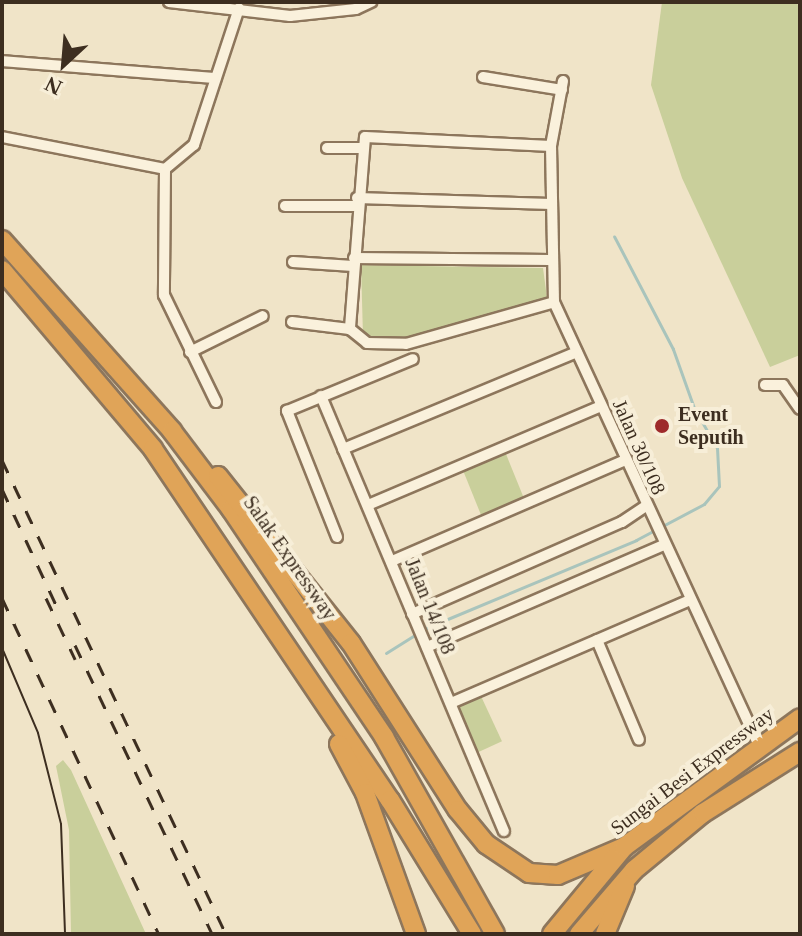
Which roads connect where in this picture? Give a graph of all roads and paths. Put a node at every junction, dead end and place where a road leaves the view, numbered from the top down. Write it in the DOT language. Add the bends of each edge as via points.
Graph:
graph roads {
  1 [pos="169,2"];
  2 [pos="371,2"];
  3 [pos="239,8"];
  4 [pos="2,61"];
  5 [pos="483,77"];
  6 [pos="215,78"];
  7 [pos="2,137"];
  8 [pos="551,146"];
  9 [pos="327,148"];
  10 [pos="360,148"];
  11 [pos="165,169"];
  12 [pos="357,202"];
  13 [pos="551,204"];
  14 [pos="285,206"];
  15 [pos="2,240"];
  16 [pos="550,260"];
  17 [pos="293,262"];
  18 [pos="354,262"];
  19 [pos="2,270"];
  20 [pos="554,302"];
  21 [pos="263,316"];
  22 [pos="292,322"];
  23 [pos="350,329"];
  24 [pos="190,352"];
  25 [pos="577,352"];
  26 [pos="413,359"];
  27 [pos="765,385"];
  28 [pos="321,396"];
  29 [pos="216,402"];
  30 [pos="601,406"];
  31 [pos="800,409"];
  32 [pos="172,431"];
  33 [pos="343,449"];
  34 [pos="625,460"];
  35 [pos="368,505"];
  36 [pos="648,511"];
  37 [pos="337,537"];
  38 [pos="663,543"];
  39 [pos="392,561"];
  40 [pos="690,600"];
  41 [pos="270,618"];
  42 [pos="414,618"];
  43 [pos="597,640"];
  44 [pos="425,642"];
  45 [pos="451,703"];
  46 [pos="800,718"];
  47 [pos="639,740"];
  48 [pos="760,748"];
  49 [pos="800,752"];
  50 [pos="504,831"];
  51 [pos="624,847"];
  52 [pos="634,870"];
  53 [pos="416,934"];
  54 [pos="472,934"];
  55 [pos="495,934"];
  56 [pos="552,934"];
  57 [pos="579,934"];
  58 [pos="605,934"];
  1 -- 3 [label="street"];
  2 -- 3 [label="street" via="356,9 290,16"];
  3 -- 6 [label="street"];
  4 -- 6 [label="street"];
  5 -- 8 [label="street, Jalan 30/108" via="562,86"];
  6 -- 11 [label="street" via="194,145"];
  7 -- 11 [label="street"];
  8 -- 10 [label="street" via="369,136"];
  8 -- 13 [label="street, Jalan 30/108"];
  9 -- 10 [label="street"];
  10 -- 12 [label="street"];
  11 -- 24 [label="street" via="164,295"];
  12 -- 13 [label="street"];
  12 -- 14 [label="street"];
  12 -- 18 [label="street"];
  13 -- 16 [label="street, Jalan 30/108"];
  15 -- 32 [label="highway, Salak Expressway"];
  16 -- 18 [label="street"];
  16 -- 20 [label="street, Jalan 30/108"];
  17 -- 18 [label="street"];
  18 -- 23 [label="street"];
  19 -- 41 [label="highway" via="153,449"];
  20 -- 23 [label="street" via="406,344 367,343"];
  20 -- 25 [label="street, Jalan 30/108"];
  21 -- 24 [label="street"];
  22 -- 23 [label="street"];
  24 -- 29 [label="street"];
  25 -- 30 [label="street, Jalan 30/108"];
  25 -- 33 [label="street"];
  26 -- 28 [label="street"];
  27 -- 31 [label="street" via="783,385"];
  28 -- 33 [label="street, Jalan 14/108"];
  28 -- 37 [label="street" via="287,411"];
  30 -- 34 [label="street, Jalan 30/108"];
  30 -- 35 [label="street"];
  32 -- 51 [label="highway" via="244,503 294,566 486,844 529,873 558,875"];
  32 -- 55 [label="highway, Salak Expressway" via="297,604 384,737"];
  33 -- 35 [label="street, Jalan 14/108"];
  34 -- 36 [label="street, Jalan 30/108"];
  34 -- 39 [label="street"];
  35 -- 39 [label="street, Jalan 14/108"];
  36 -- 38 [label="street, Jalan 30/108"];
  36 -- 42 [label="street"];
  38 -- 40 [label="street, Jalan 30/108"];
  38 -- 44 [label="street"];
  39 -- 42 [label="street, Jalan 14/108"];
  40 -- 43 [label="street"];
  40 -- 48 [label="street, Jalan 30/108"];
  41 -- 53 [label="highway" via="365,793"];
  41 -- 54 [label="highway"];
  42 -- 44 [label="street, Jalan 14/108"];
  43 -- 45 [label="street"];
  43 -- 47 [label="street"];
  44 -- 45 [label="street, Jalan 14/108"];
  45 -- 50 [label="street, Jalan 14/108"];
  46 -- 48 [label="highway, Sungai Besi Expressway"];
  48 -- 51 [label="highway, Sungai Besi Expressway"];
  49 -- 52 [label="highway, Sungai Besi Expressway" via="703,813"];
  51 -- 56 [label="highway, Sungai Besi Expressway"];
  52 -- 57 [label="highway, Sungai Besi Expressway"];
  52 -- 58 [label="highway"];
}
